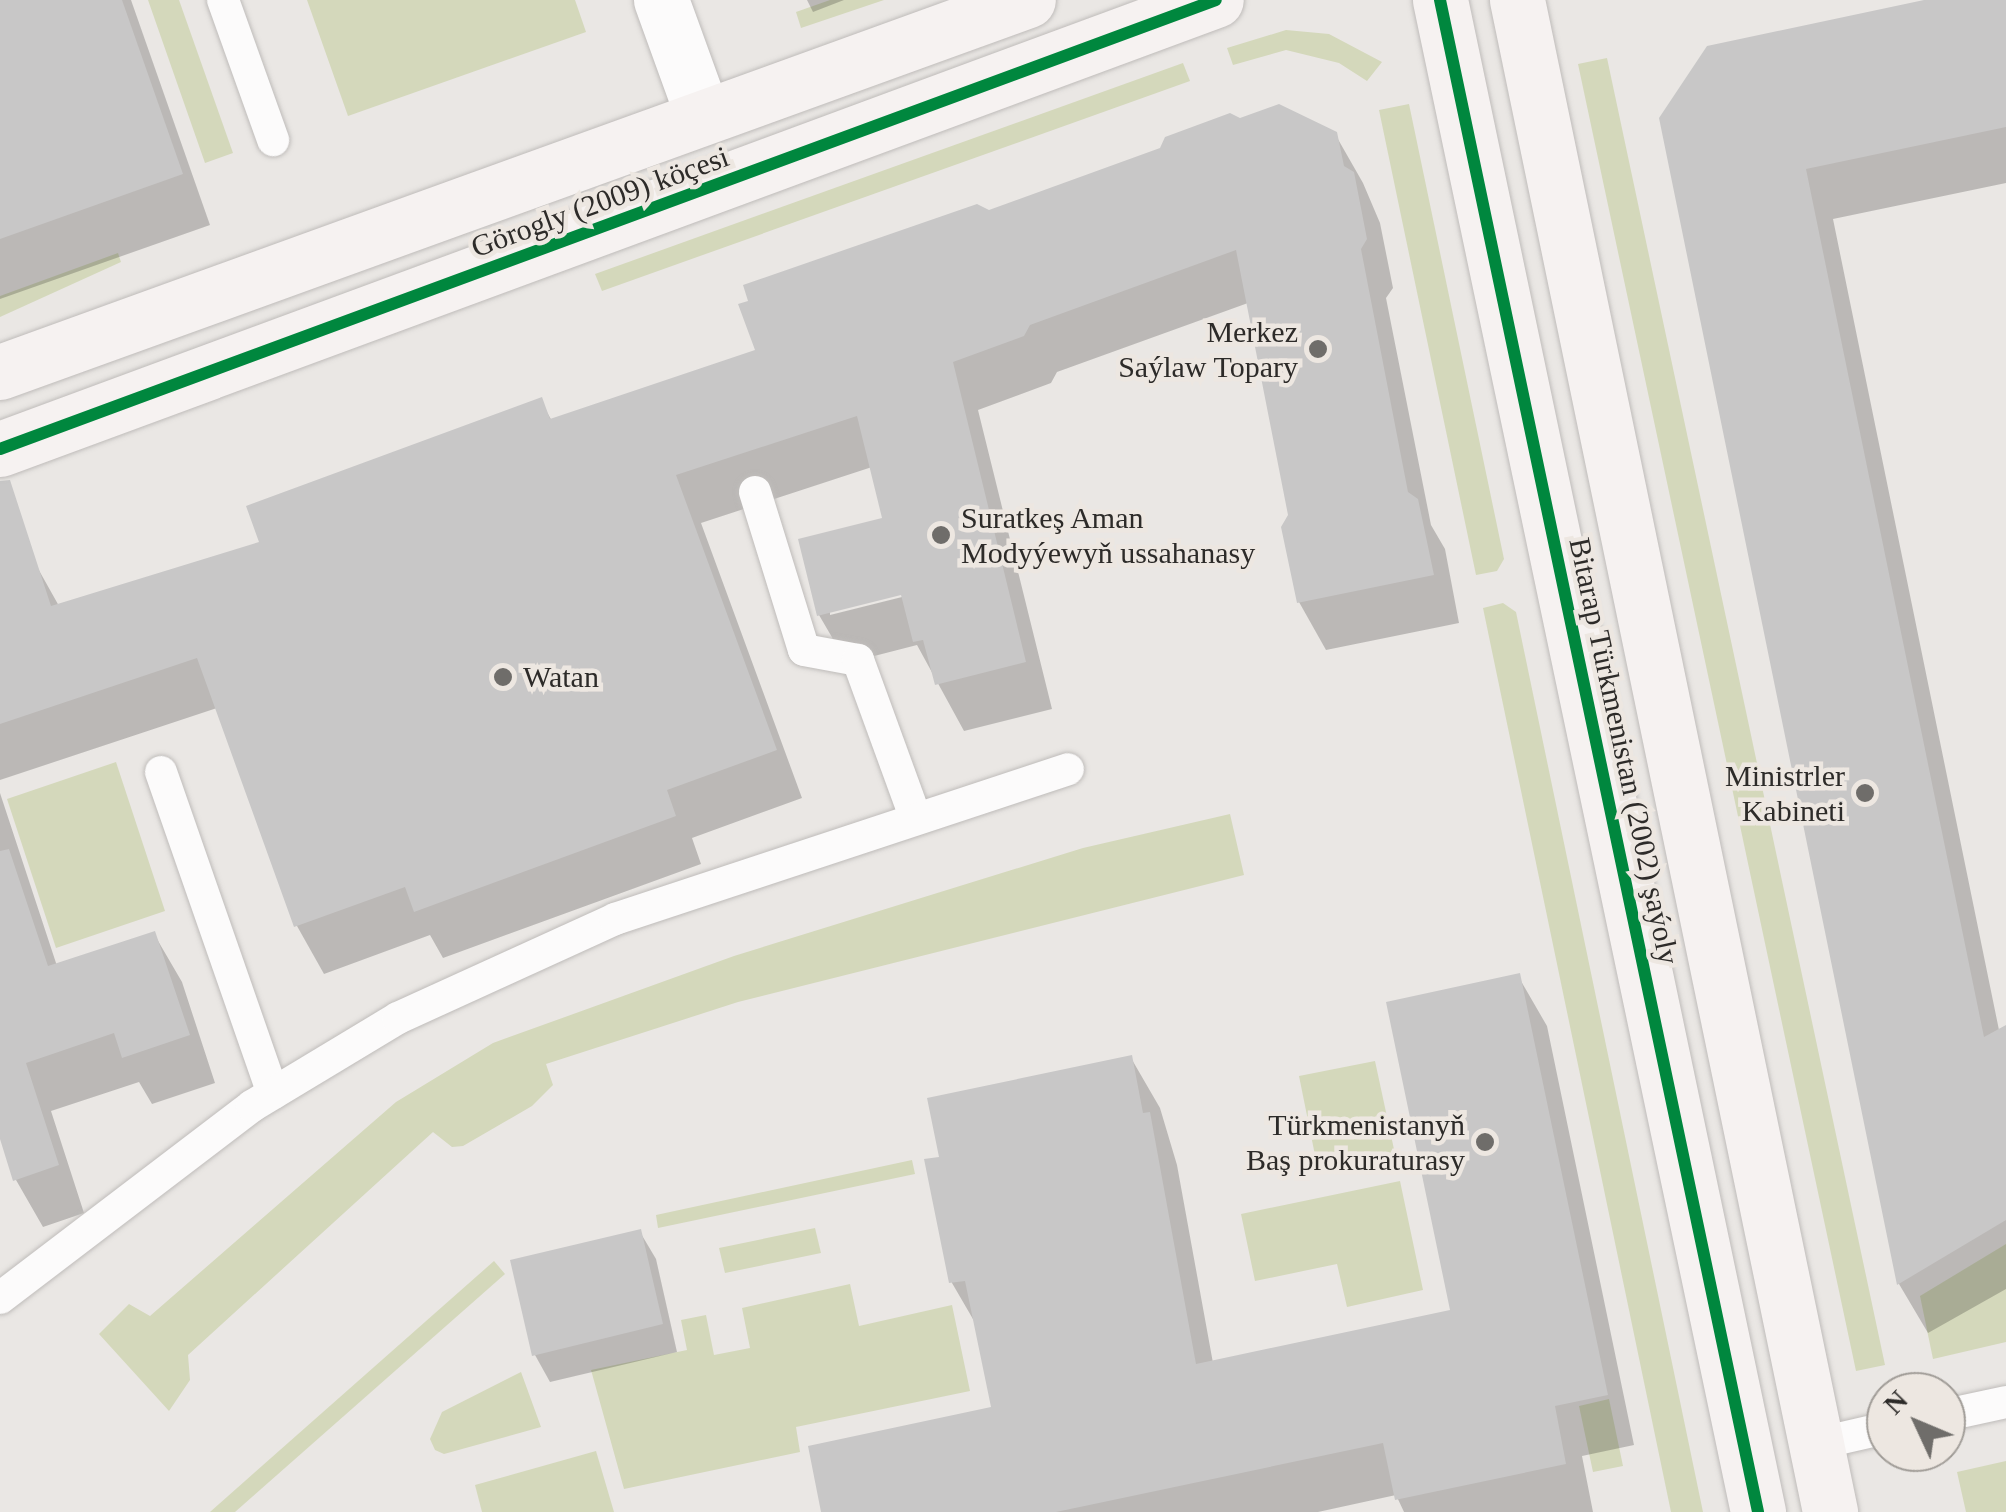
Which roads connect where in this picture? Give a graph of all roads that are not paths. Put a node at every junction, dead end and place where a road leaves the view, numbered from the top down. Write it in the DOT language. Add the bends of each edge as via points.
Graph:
graph roads {
  1 [pos="223,0"];
  2 [pos="661,0"];
  3 [pos="1028,0"];
  4 [pos="1216,0"];
  5 [pos="1440,0"];
  6 [pos="1517,0"];
  7 [pos="702,113"];
  8 [pos="273,140"];
  9 [pos="0,372"];
  10 [pos="0,449"];
  11 [pos="756,492"];
  12 [pos="1068,768"];
  13 [pos="161,772"];
  14 [pos="916,819"];
  15 [pos="272,1093"];
  16 [pos="0,1298"];
  17 [pos="2006,1402"];
  18 [pos="1966,1411"];
  19 [pos="1866,1433"];
  20 [pos="1816,1444"];
  21 [pos="1758,1512"];
  22 [pos="1830,1512"];
  1 -- 8 [label="lane"];
  2 -- 7 [label="street"];
  3 -- 7 [label="street, Görogly (2009) köçesi"];
  4 -- 10 [label="street, Görogly (2009) köçesi"];
  5 -- 21 [label="street, Bitarap Türkmenistan (2002) şaýoly"];
  6 -- 20 [label="street, Bitarap Türkmenistan (2002) şaýoly"];
  7 -- 9 [label="street, Görogly (2009) köçesi"];
  11 -- 14 [label="lane" via="804,650 858,660"];
  12 -- 14 [label="lane"];
  13 -- 15 [label="lane"];
  14 -- 15 [label="lane" via="614,919 398,1018"];
  15 -- 16 [label="lane"];
  17 -- 18 [label="lane"];
  19 -- 20 [label="lane"];
  20 -- 22 [label="street, Bitarap Türkmenistan (2002) şaýoly"];
}
